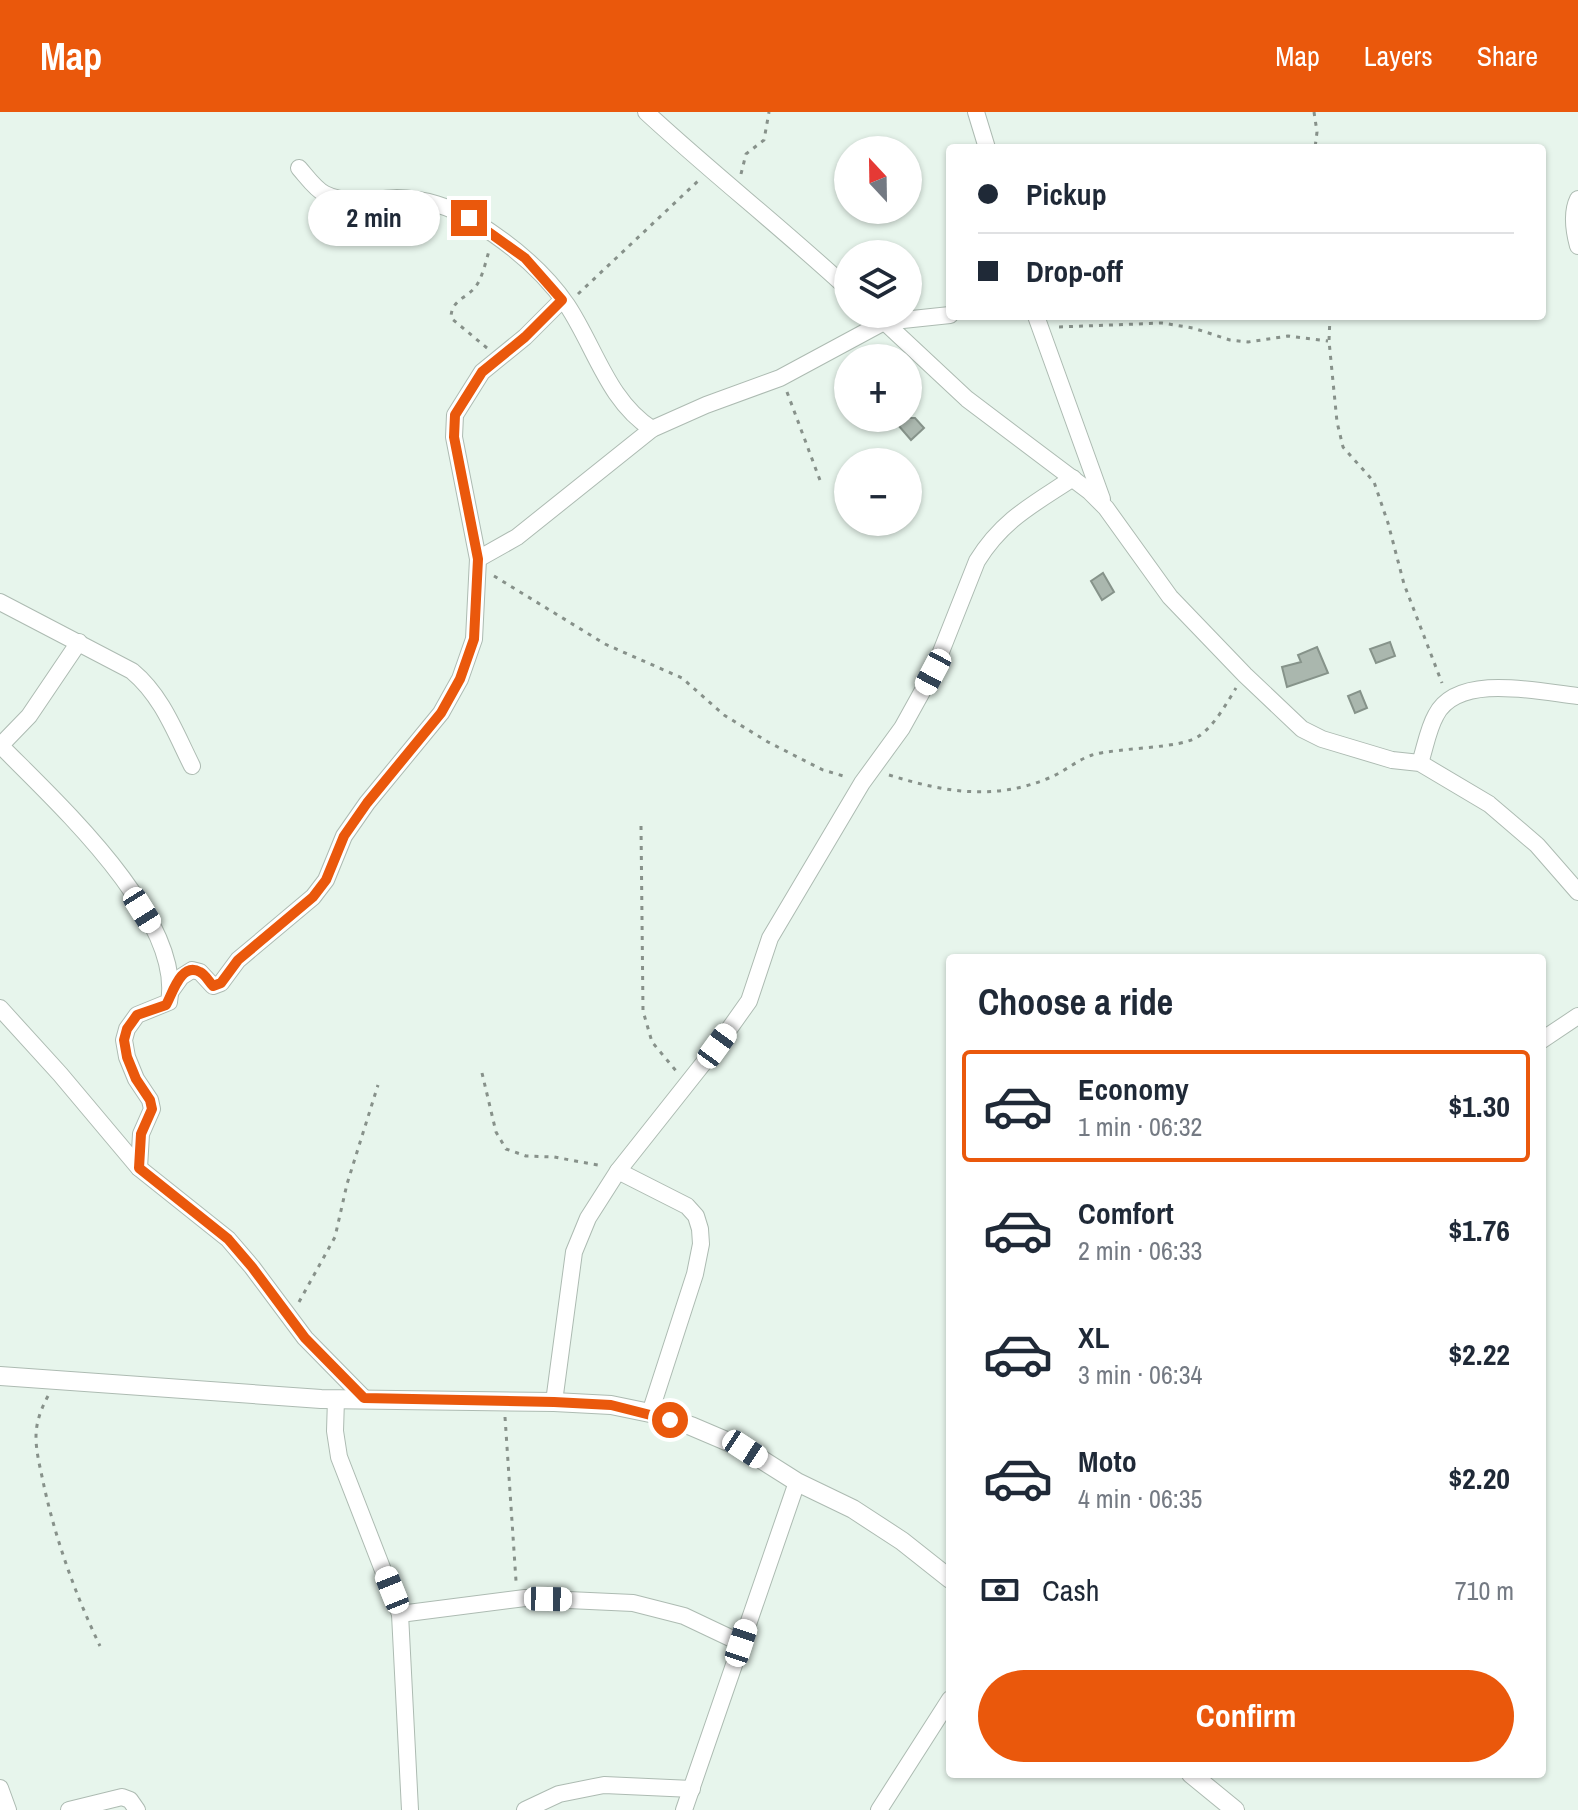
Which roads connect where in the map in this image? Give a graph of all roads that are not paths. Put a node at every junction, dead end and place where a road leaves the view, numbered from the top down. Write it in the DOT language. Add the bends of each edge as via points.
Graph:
graph roads {
  1 [pos="646,112"];
  2 [pos="976,112"];
  3 [pos="986,144"];
  4 [pos="299,168"];
  5 [pos="1578,199"];
  6 [pos="1578,246"];
  7 [pos="834,277"];
  8 [pos="565,302"];
  9 [pos="946,315"];
  10 [pos="922,316"];
  11 [pos="1038,322"];
  12 [pos="863,328"];
  13 [pos="891,328"];
  14 [pos="652,429"];
  15 [pos="1073,478"];
  16 [pos="1106,508"];
  17 [pos="478,562"];
  18 [pos="0,602"];
  19 [pos="79,642"];
  20 [pos="1578,696"];
  21 [pos="0,746"];
  22 [pos="1420,763"];
  23 [pos="192,766"];
  24 [pos="1578,892"];
  25 [pos="171,991"];
  26 [pos="0,1008"];
  27 [pos="1578,1016"];
  28 [pos="1546,1037"];
  29 [pos="139,1168"];
  30 [pos="618,1171"];
  31 [pos="0,1376"];
  32 [pos="364,1398"];
  33 [pos="336,1399"];
  34 [pos="554,1402"];
  35 [pos="650,1413"];
  36 [pos="797,1482"];
  37 [pos="946,1576"];
  38 [pos="400,1614"];
  39 [pos="741,1643"];
  40 [pos="946,1705"];
  41 [pos="1194,1778"];
  42 [pos="0,1788"];
  43 [pos="692,1789"];
  44 [pos="1212,1802"];
  45 [pos="8,1810"];
  46 [pos="69,1810"];
  47 [pos="137,1810"];
  48 [pos="410,1810"];
  49 [pos="525,1810"];
  50 [pos="684,1810"];
  51 [pos="879,1810"];
  52 [pos="1235,1810"];
  1 -- 7 [label="street"];
  2 -- 3 [label="street"];
  4 -- 8 [label="street" via="324,194 365,201 419,200 469,218 525,258"];
  5 -- 6 [label="street"];
  8 -- 14 [label="street" via="615,392 635,418"];
  8 -- 17 [label="street" via="482,372 455,415 454,437"];
  9 -- 10 [label="street"];
  11 -- 16 [label="street"];
  12 -- 14 [label="street" via="780,378"];
  13 -- 15 [label="street" via="967,399"];
  14 -- 17 [label="street"];
  15 -- 16 [label="street"];
  15 -- 30 [label="street" via="1002,526 987,545 933,672 770,938 749,1001"];
  16 -- 22 [label="street" via="1170,597 1302,729 1392,760"];
  17 -- 25 [label="street" via="474,639 460,679 441,713 344,836 320,888 238,960 221,983 213,986 192,970"];
  18 -- 19 [label="street"];
  19 -- 21 [label="street" via="29,716"];
  19 -- 23 [label="street" via="148,685"];
  20 -- 22 [label="street" via="1496,687 1466,692 1436,713"];
  21 -- 25 [label="street" via="91,840 129,889 167,960"];
  22 -- 24 [label="street" via="1489,804 1537,845"];
  25 -- 29 [label="street" via="166,1005 137,1015 124,1040 152,1109 141,1134"];
  26 -- 29 [label="street"];
  27 -- 28 [label="street"];
  29 -- 32 [label="street" via="228,1239 291,1320"];
  30 -- 34 [label="street" via="574,1252"];
  30 -- 35 [label="street" via="687,1206 700,1229 695,1274"];
  31 -- 33 [label="street"];
  32 -- 33 [label="street"];
  32 -- 34 [label="street"];
  33 -- 38 [label="street" via="339,1457"];
  34 -- 35 [label="street"];
  35 -- 36 [label="street" via="745,1449"];
  36 -- 37 [label="street" via="853,1509"];
  36 -- 39 [label="street"];
  38 -- 39 [label="street" via="518,1599 633,1603 684,1616"];
  38 -- 48 [label="street"];
  39 -- 43 [label="street"];
  40 -- 51 [label="street"];
  41 -- 44 [label="street"];
  42 -- 45 [label="street"];
  43 -- 49 [label="street" via="604,1785 559,1794"];
  43 -- 50 [label="street"];
  44 -- 52 [label="street"];
  46 -- 47 [label="street" via="122,1797"];
}
